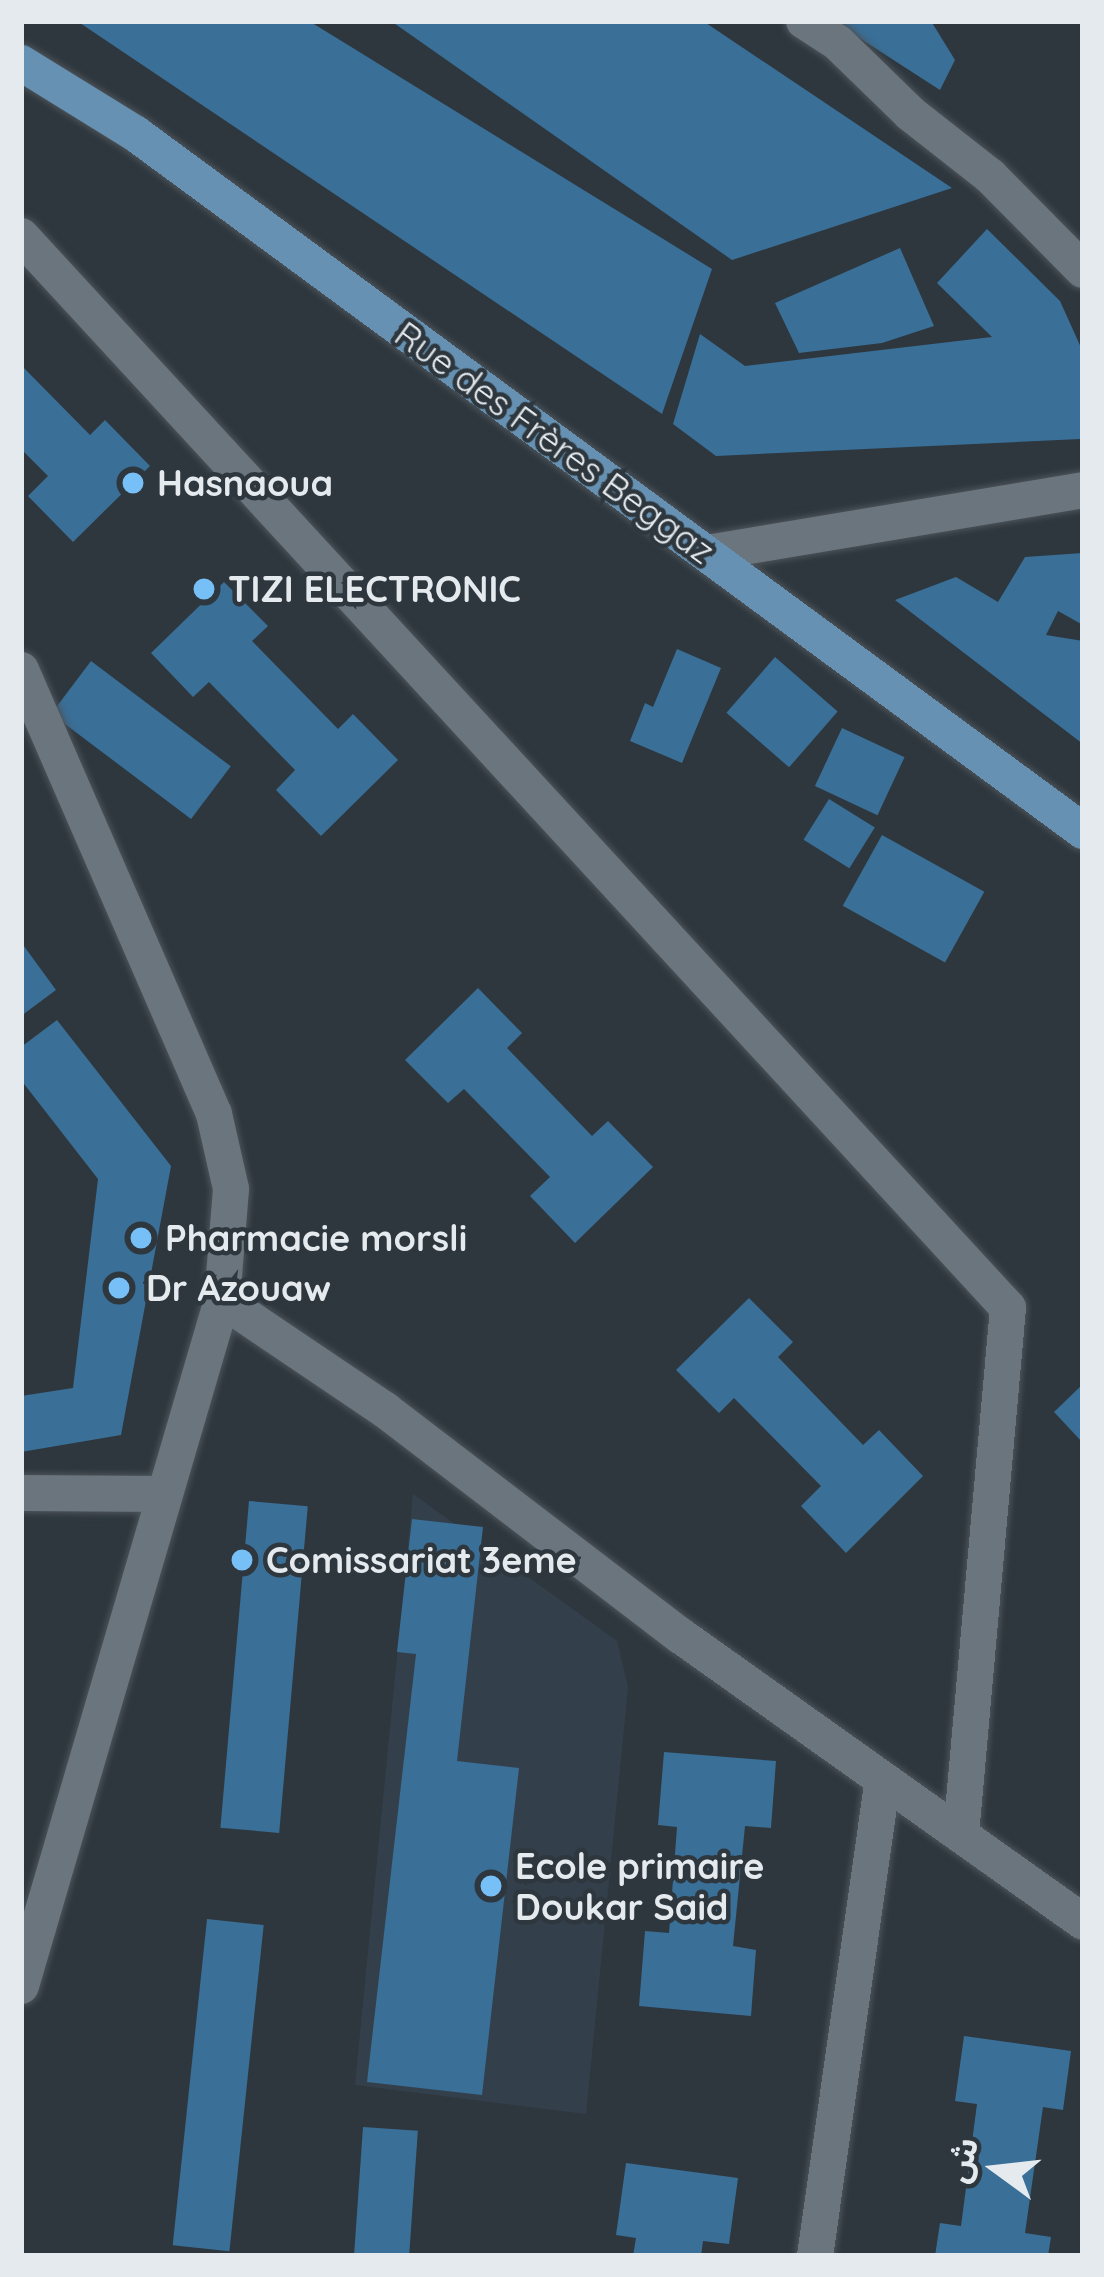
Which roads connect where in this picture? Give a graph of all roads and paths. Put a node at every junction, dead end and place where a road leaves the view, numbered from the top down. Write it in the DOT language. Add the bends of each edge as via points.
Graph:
graph roads {
  1 [pos="804,21"];
  2 [pos="21,63"];
  3 [pos="21,236"];
  4 [pos="1083,271"];
  5 [pos="1083,490"];
  6 [pos="707,553"];
  7 [pos="21,670"];
  8 [pos="1083,831"];
  9 [pos="222,1300"];
  10 [pos="21,1493"];
  11 [pos="164,1494"];
  12 [pos="883,1780"];
  13 [pos="961,1835"];
  14 [pos="1083,1922"];
  15 [pos="21,1986"];
  16 [pos="815,2256"];
  1 -- 4 [label="street" via="990,176"];
  2 -- 6 [label="main road, Rue des Frères Beggaz" via="136,134"];
  3 -- 13 [label="street" via="1008,1308"];
  5 -- 6 [label="street"];
  6 -- 8 [label="main road, Rue des Frères Beggaz"];
  7 -- 9 [label="street" via="214,1114 231,1189"];
  9 -- 11 [label="street"];
  9 -- 12 [label="street" via="385,1410"];
  10 -- 11 [label="street"];
  11 -- 15 [label="street"];
  12 -- 13 [label="street"];
  12 -- 16 [label="street"];
  13 -- 14 [label="street"];
}
